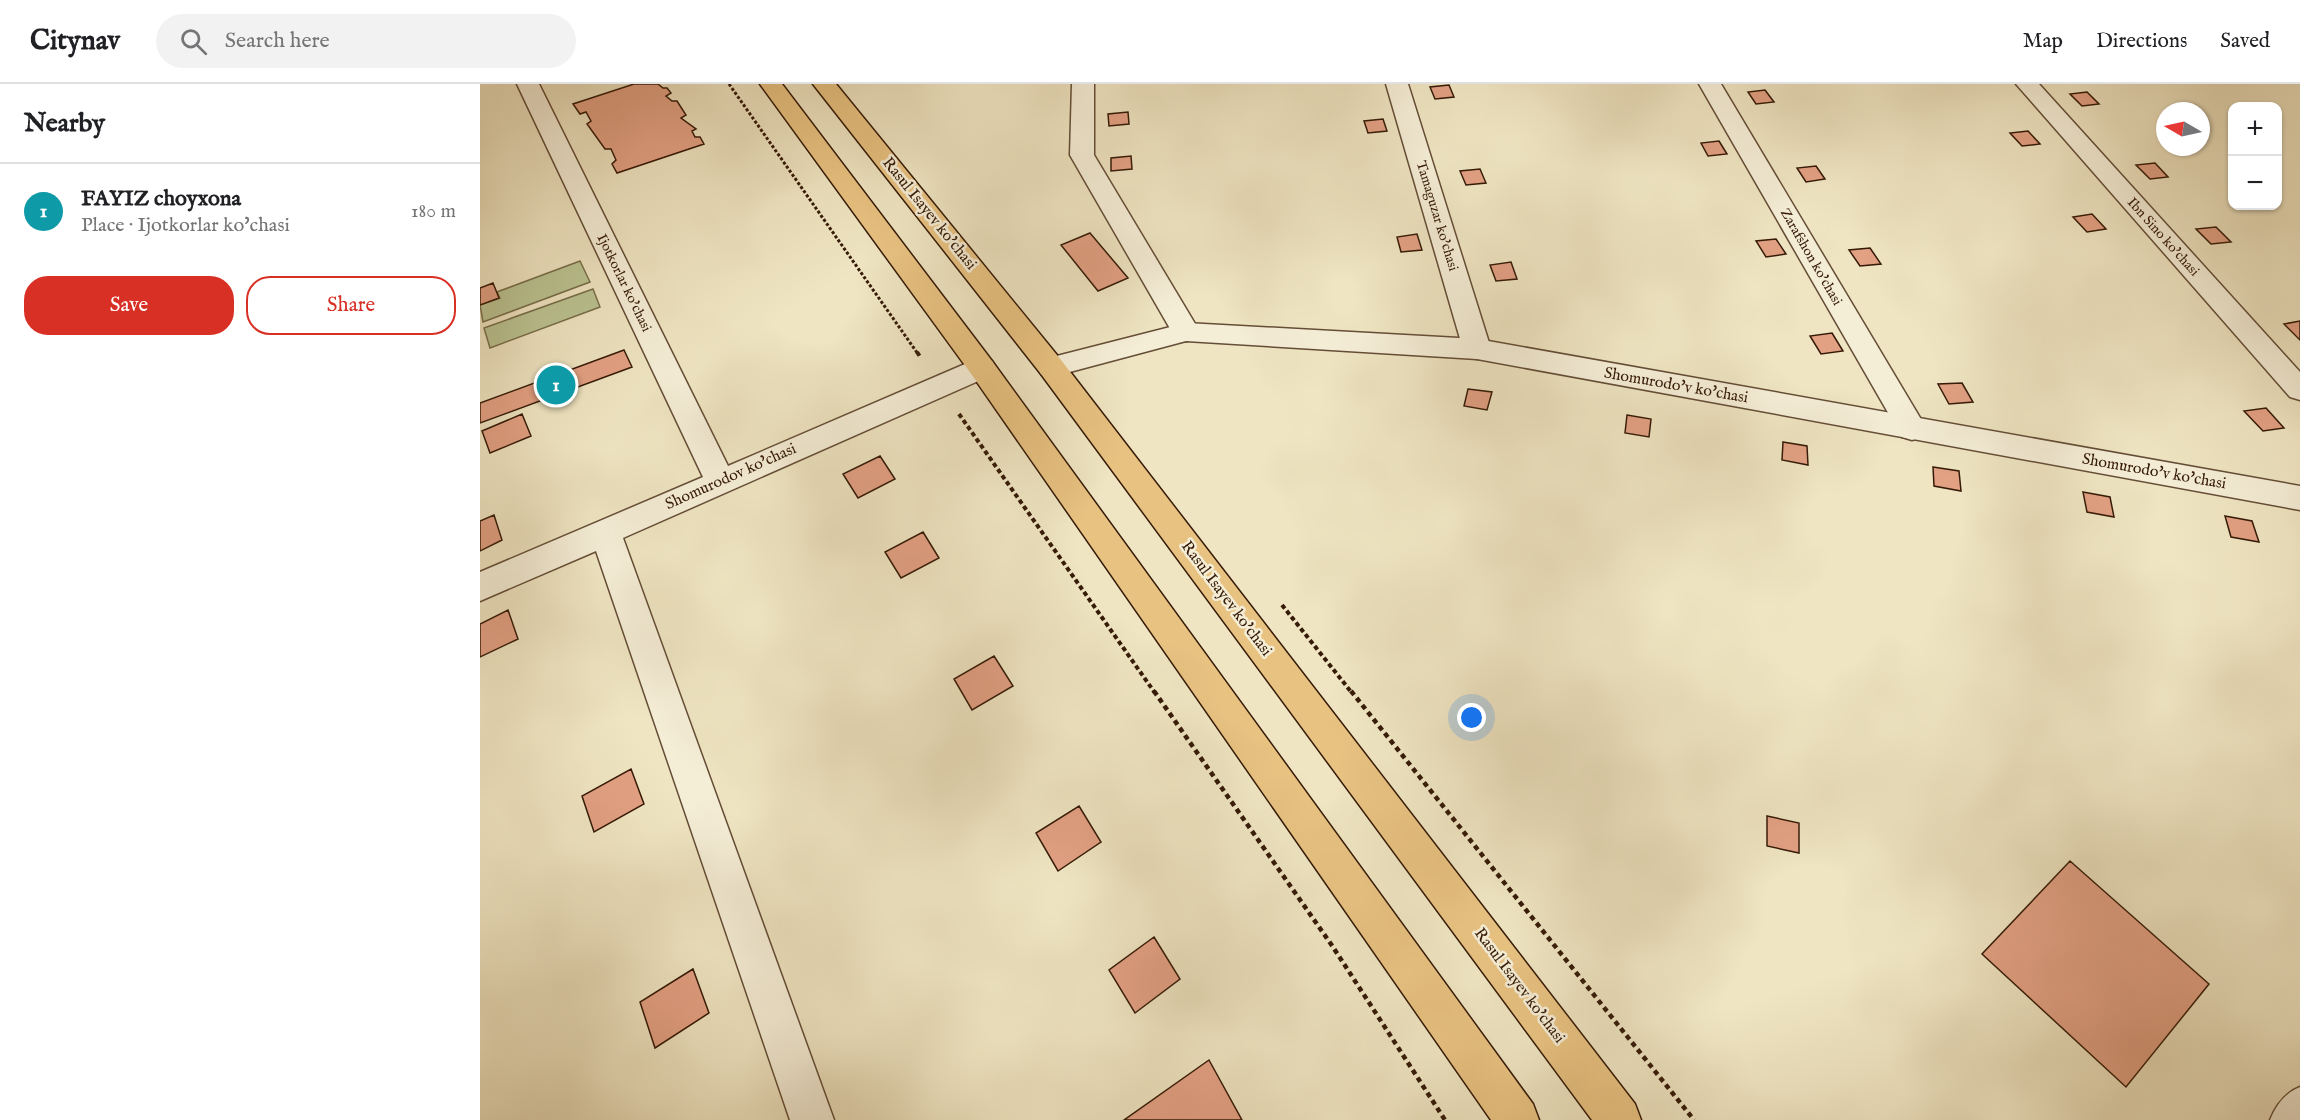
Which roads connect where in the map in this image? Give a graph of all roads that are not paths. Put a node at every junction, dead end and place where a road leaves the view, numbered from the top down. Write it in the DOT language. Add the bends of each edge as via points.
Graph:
graph roads {
  1 [pos="528,84"];
  2 [pos="771,84"];
  3 [pos="824,84"];
  4 [pos="1083,84"];
  5 [pos="1397,84"];
  6 [pos="1710,84"];
  7 [pos="2027,84"];
  8 [pos="1186,332"];
  9 [pos="1477,349"];
  10 [pos="1051,367"];
  11 [pos="982,368"];
  12 [pos="2300,390"];
  13 [pos="1912,429"];
  14 [pos="721,482"];
  15 [pos="2300,498"];
  16 [pos="605,532"];
  17 [pos="480,587"];
  18 [pos="2300,1102"];
  19 [pos="812,1120"];
  20 [pos="1517,1120"];
  21 [pos="1619,1120"];
  22 [pos="2286,1120"];
  1 -- 14 [label="street, Ijotkorlar ko'chasi"];
  2 -- 11 [label="main road"];
  3 -- 10 [label="main road, Rasul Isayev ko'chasi"];
  4 -- 8 [label="street" via="1082,155"];
  5 -- 9 [label="street, Tamaguzar ko'chasi"];
  6 -- 13 [label="street, Zarafshon ko'chasi"];
  7 -- 12 [label="street, Ibn Sino ko'chasi"];
  8 -- 9 [label="street, Shomurodo'v ko'chasi"];
  8 -- 10 [label="street, Shomurodo'v ko'chasi"];
  9 -- 13 [label="street, Shomurodo'v ko'chasi"];
  10 -- 21 [label="main road, Rasul Isayev ko'chasi"];
  11 -- 14 [label="street, Shomurodov ko'chasi"];
  11 -- 20 [label="main road"];
  13 -- 15 [label="street, Shomurodo'v ko'chasi"];
  14 -- 16 [label="street, Shomurodov ko'chasi"];
  16 -- 17 [label="street, Shomurodov ko'chasi"];
  16 -- 19 [label="street"];
  18 -- 22 [label="lane"];
}
